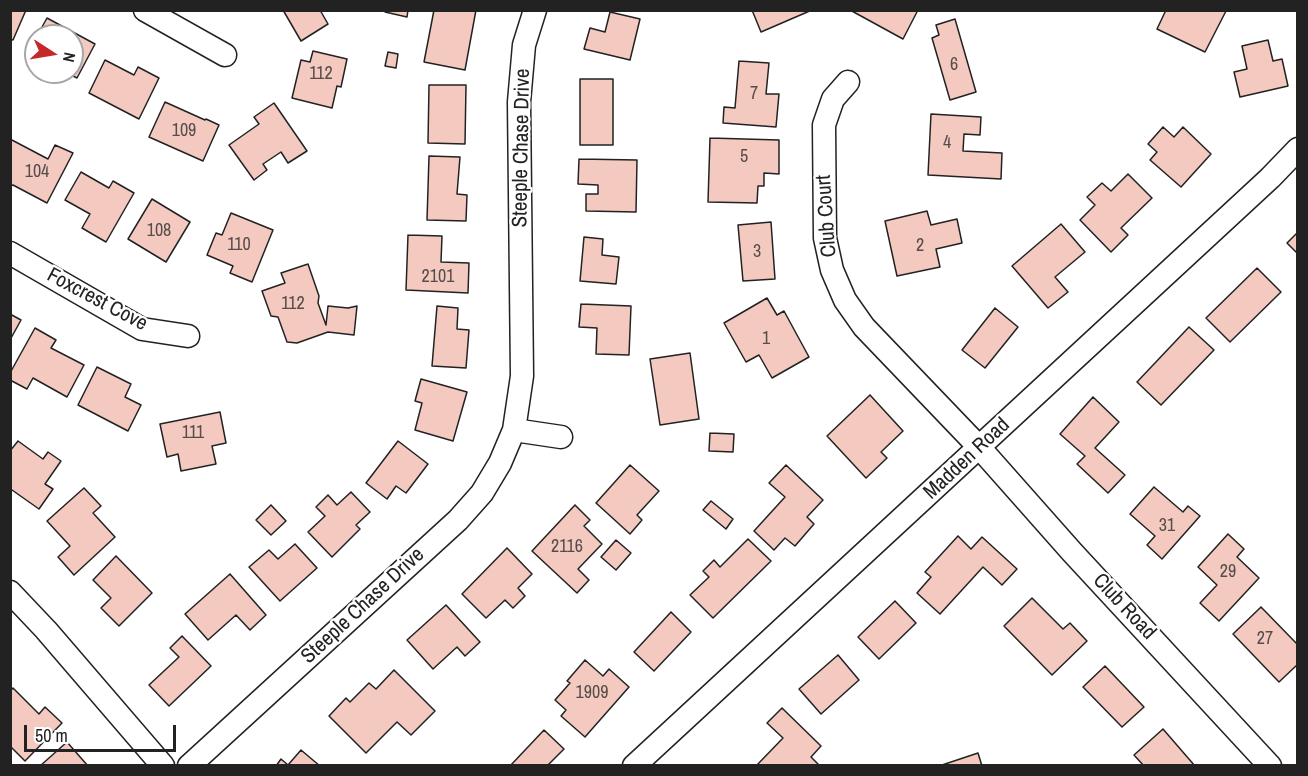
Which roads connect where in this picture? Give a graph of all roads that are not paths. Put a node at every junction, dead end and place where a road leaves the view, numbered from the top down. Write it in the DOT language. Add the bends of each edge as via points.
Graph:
graph roads {
  1 [pos="145,10"];
  2 [pos="536,10"];
  3 [pos="225,56"];
  4 [pos="848,82"];
  5 [pos="1298,149"];
  6 [pos="10,253"];
  7 [pos="188,336"];
  8 [pos="514,430"];
  9 [pos="561,437"];
  10 [pos="979,447"];
  11 [pos="10,592"];
  12 [pos="163,765"];
  13 [pos="189,765"];
  14 [pos="634,765"];
  15 [pos="1270,765"];
  1 -- 3 [label="street"];
  2 -- 8 [label="street, Steeple Chase Drive" via="524,45 519,102 522,376"];
  4 -- 10 [label="street, Club Court" via="833,99 824,125 823,217 832,270 845,300 864,327"];
  5 -- 10 [label="street, Madden Road"];
  6 -- 7 [label="street, Foxcrest Cove" via="142,329"];
  8 -- 9 [label="street"];
  8 -- 13 [label="street, Steeple Chase Drive" via="482,493 458,520"];
  10 -- 14 [label="street, Madden Road"];
  10 -- 15 [label="street, Club Road"];
  11 -- 12 [label="street"];
}
